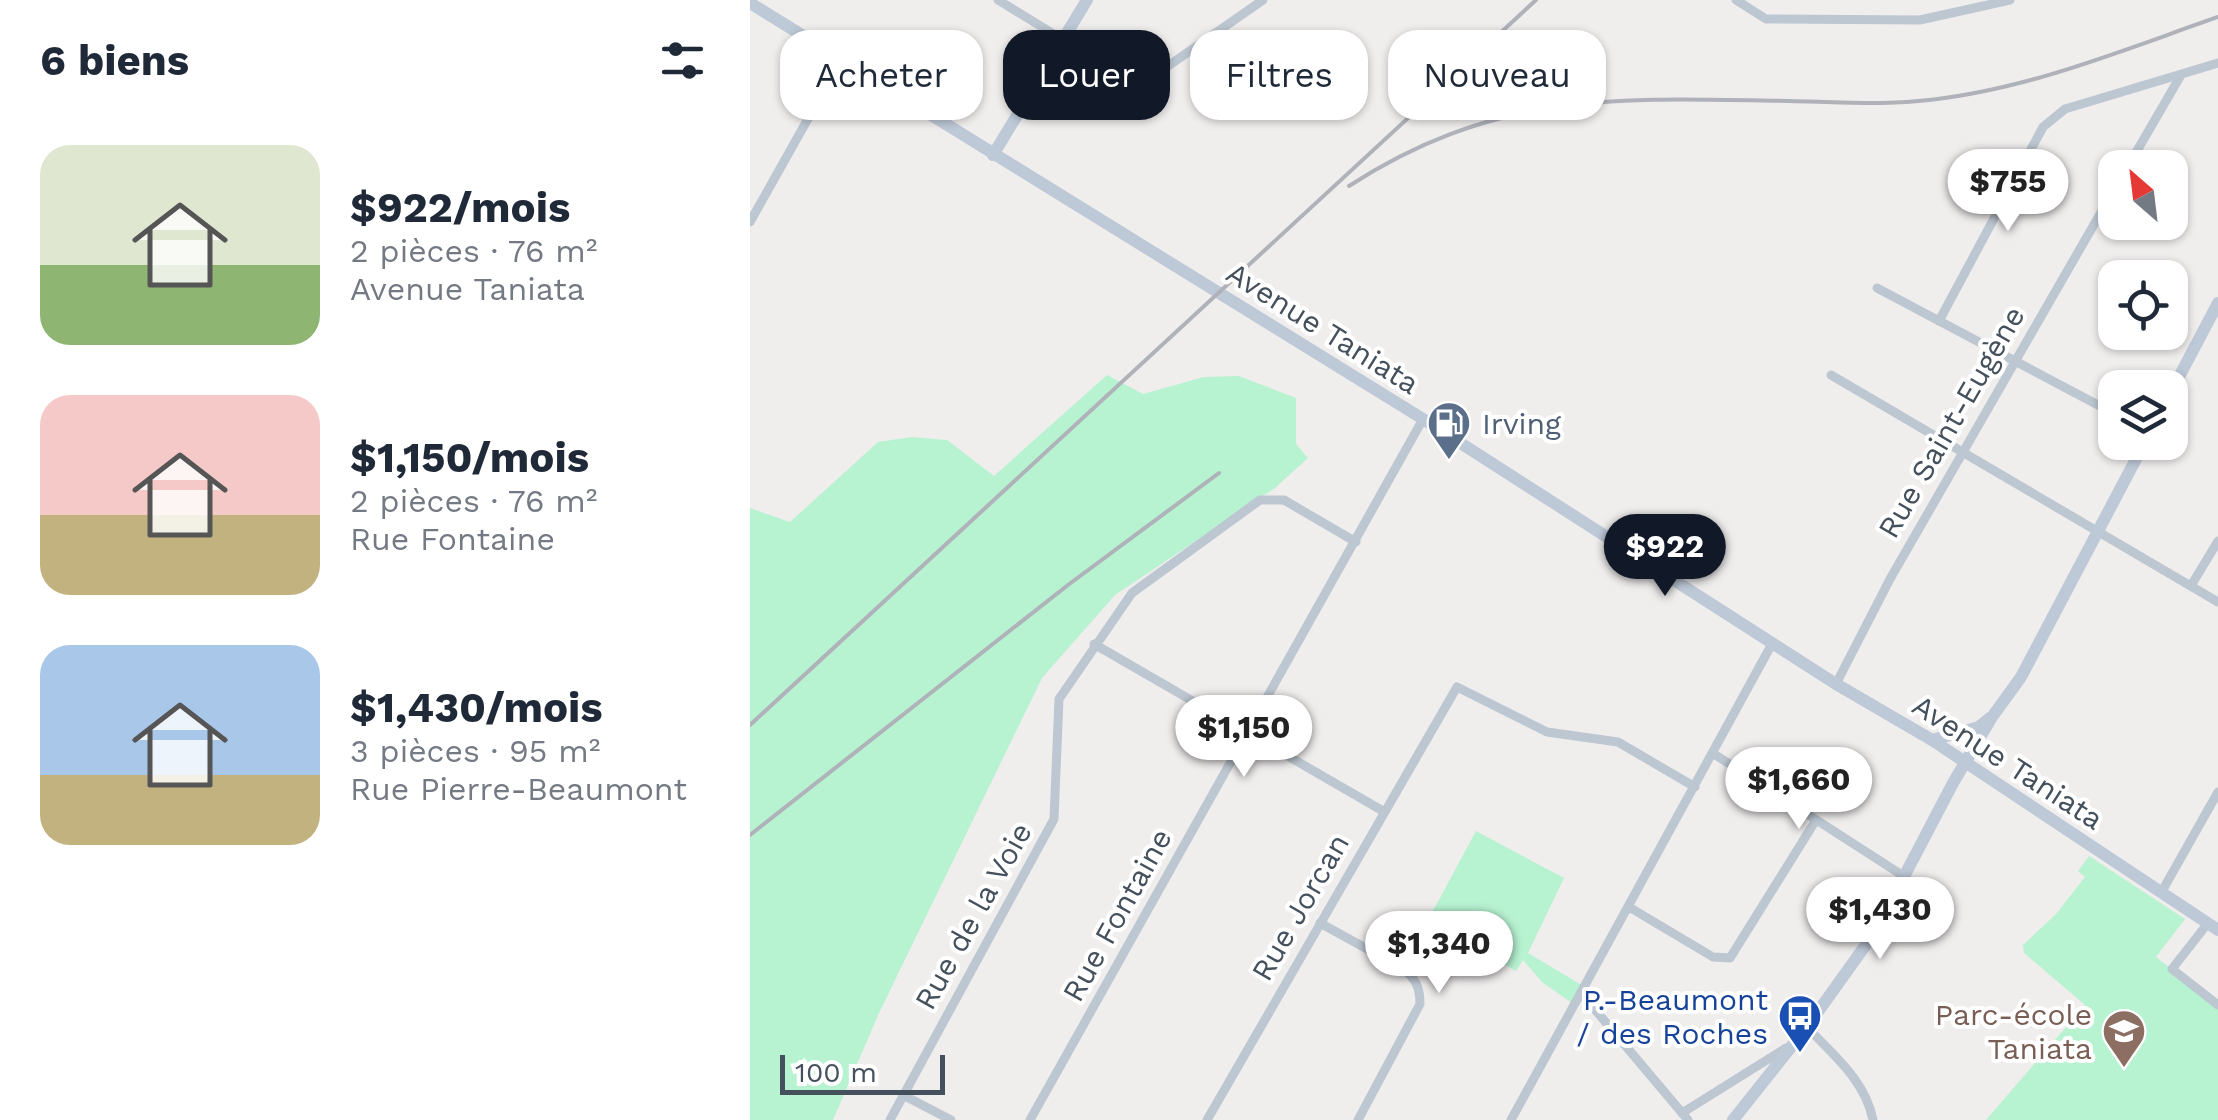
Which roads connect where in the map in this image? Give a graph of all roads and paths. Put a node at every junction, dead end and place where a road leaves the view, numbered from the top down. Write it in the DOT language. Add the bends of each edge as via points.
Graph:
graph roads {
  1 [pos="998,0"];
  2 [pos="1087,0"];
  3 [pos="1262,0"];
  4 [pos="1736,0"];
  5 [pos="2010,0"];
  6 [pos="750,3"];
  7 [pos="1980,4"];
  8 [pos="793,30"];
  9 [pos="1046,30"];
  10 [pos="1070,30"];
  11 [pos="2218,62"];
  12 [pos="1170,64"];
  13 [pos="2182,73"];
  14 [pos="807,120"];
  15 [pos="937,120"];
  16 [pos="1015,120"];
  17 [pos="2137,150"];
  18 [pos="993,155"];
  19 [pos="2098,217"];
  20 [pos="750,222"];
  21 [pos="1876,288"];
  22 [pos="2218,302"];
  23 [pos="1939,322"];
  24 [pos="2015,360"];
  25 [pos="2183,370"];
  26 [pos="1831,376"];
  27 [pos="2098,405"];
  28 [pos="1423,420"];
  29 [pos="1962,452"];
  30 [pos="2135,460"];
  31 [pos="2098,530"];
  32 [pos="2218,541"];
  33 [pos="1356,542"];
  34 [pos="2192,584"];
  35 [pos="2218,602"];
  36 [pos="1773,642"];
  37 [pos="1094,644"];
  38 [pos="1836,684"];
  39 [pos="1992,717"];
  40 [pos="1249,732"];
  41 [pos="1932,740"];
  42 [pos="1714,754"];
  43 [pos="1966,762"];
  44 [pos="1695,787"];
  45 [pos="2218,792"];
  46 [pos="1383,810"];
  47 [pos="1816,820"];
  48 [pos="1905,877"];
  49 [pos="2161,894"];
  50 [pos="1629,907"];
  51 [pos="1320,923"];
  52 [pos="2213,927"];
  53 [pos="1582,993"];
  54 [pos="2218,1005"];
  55 [pos="1806,1027"];
  56 [pos="1794,1044"];
  57 [pos="904,1095"];
  58 [pos="1685,1116"];
  59 [pos="890,1120"];
  60 [pos="951,1120"];
  61 [pos="1030,1120"];
  62 [pos="1207,1120"];
  63 [pos="1358,1120"];
  64 [pos="1511,1120"];
  65 [pos="1733,1120"];
  66 [pos="1873,1120"];
  1 -- 9 [label="street"];
  2 -- 10 [label="main road"];
  3 -- 12 [label="street"];
  4 -- 7 [label="street" via="1766,19 1920,20"];
  5 -- 7 [label="street"];
  6 -- 8 [label="main road, Avenue Taniata"];
  11 -- 13 [label="street"];
  13 -- 17 [label="street"];
  13 -- 23 [label="street" via="2064,109 2043,128"];
  14 -- 20 [label="street"];
  15 -- 18 [label="main road, Avenue Taniata"];
  16 -- 18 [label="main road"];
  18 -- 28 [label="main road, Avenue Taniata"];
  19 -- 24 [label="street, Rue Saint-Eugène"];
  21 -- 23 [label="street"];
  22 -- 25 [label="main road"];
  23 -- 24 [label="street"];
  24 -- 27 [label="street"];
  24 -- 29 [label="street, Rue Saint-Eugène"];
  26 -- 29 [label="street"];
  28 -- 33 [label="street, Rue Fontaine"];
  28 -- 36 [label="main road, Avenue Taniata"];
  29 -- 31 [label="street"];
  29 -- 38 [label="street, Rue Saint-Eugène"];
  30 -- 31 [label="main road"];
  31 -- 34 [label="street"];
  31 -- 39 [label="main road"];
  32 -- 34 [label="street"];
  33 -- 37 [label="street, Rue de la Voie" via="1284,500 1260,500 1132,592"];
  33 -- 40 [label="street, Rue Fontaine"];
  34 -- 35 [label="street"];
  36 -- 38 [label="main road, Avenue Taniata"];
  36 -- 42 [label="street"];
  37 -- 40 [label="street"];
  37 -- 57 [label="street, Rue de la Voie" via="1059,698 1054,819"];
  38 -- 41 [label="main road, Avenue Taniata"];
  39 -- 41 [label="main road"];
  39 -- 43 [label="main road"];
  40 -- 46 [label="street"];
  40 -- 61 [label="street, Rue Fontaine"];
  41 -- 43 [label="main road, Avenue Taniata"];
  42 -- 44 [label="street"];
  42 -- 47 [label="street"];
  43 -- 48 [label="main road"];
  43 -- 49 [label="main road, Avenue Taniata"];
  44 -- 46 [label="street, Rue Jorcan" via="1618,742 1547,732 1456,687"];
  44 -- 50 [label="street"];
  45 -- 49 [label="street"];
  46 -- 51 [label="street, Rue Jorcan"];
  47 -- 48 [label="street"];
  47 -- 50 [label="street" via="1730,958 1713,958"];
  48 -- 55 [label="main road" via="1875,932"];
  49 -- 52 [label="main road, Avenue Taniata"];
  50 -- 53 [label="street"];
  51 -- 62 [label="street, Rue Jorcan"];
  51 -- 63 [label="street" via="1411,974 1420,988 1420,1004"];
  52 -- 54 [label="street" via="2172,970"];
  53 -- 58 [label="street"];
  53 -- 64 [label="street"];
  55 -- 56 [label="main road"];
  55 -- 66 [label="street" via="1857,1080"];
  56 -- 58 [label="street"];
  56 -- 65 [label="main road"];
  57 -- 59 [label="street, Rue de la Voie"];
  57 -- 60 [label="street"];
}
